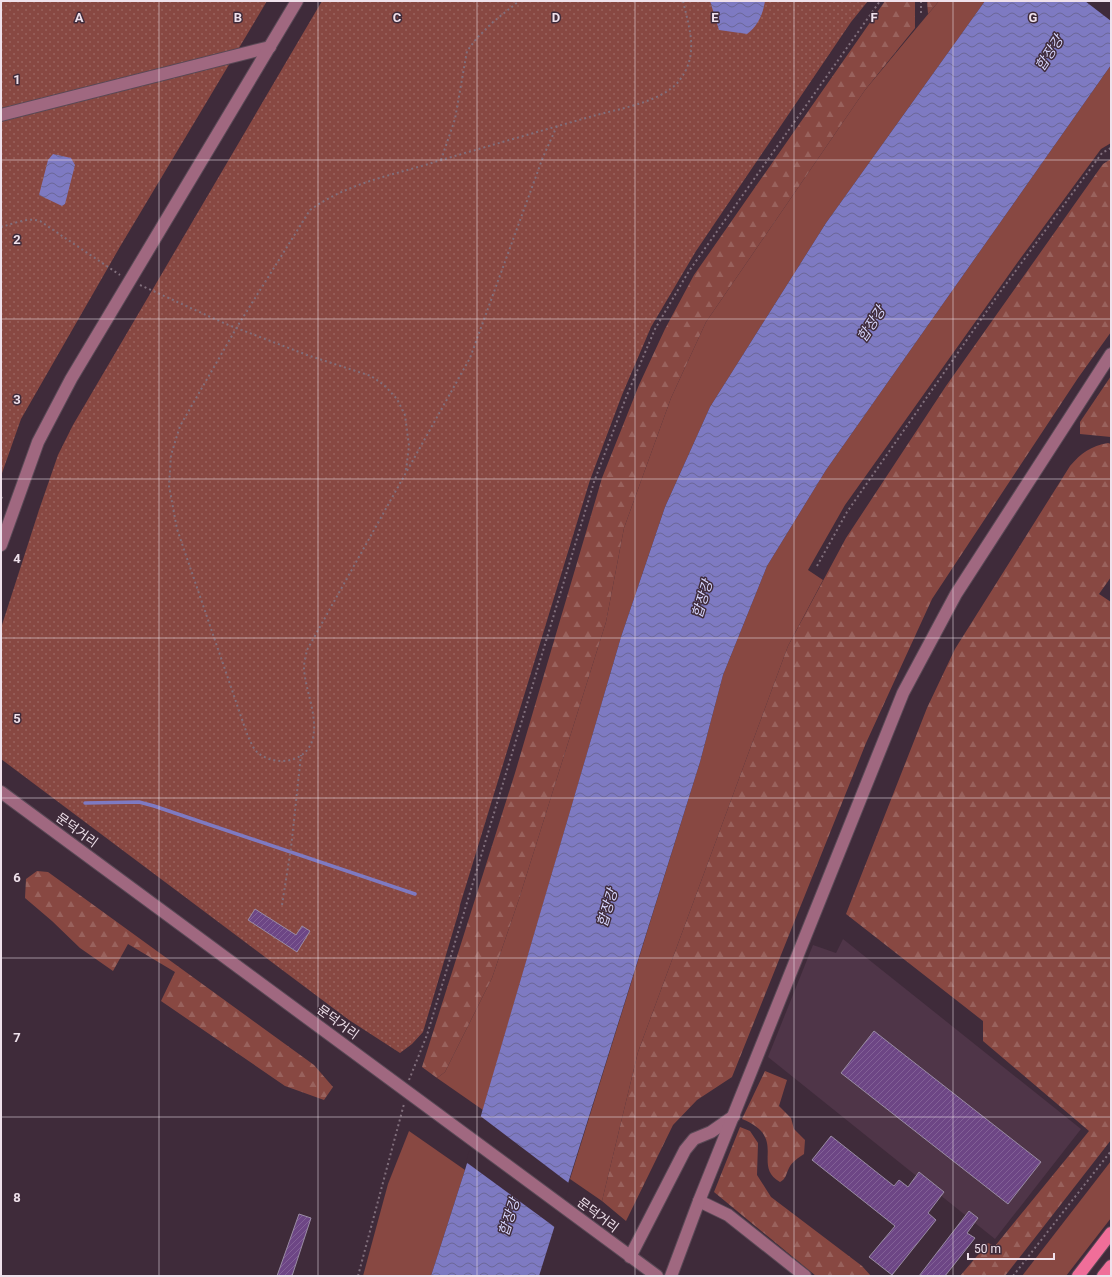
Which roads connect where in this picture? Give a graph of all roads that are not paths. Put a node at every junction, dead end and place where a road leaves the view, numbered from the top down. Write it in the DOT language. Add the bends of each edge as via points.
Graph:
graph roads {
  1 [pos="297,1"];
  2 [pos="270,47"];
  3 [pos="1,115"];
  4 [pos="1111,354"];
  5 [pos="1,545"];
  6 [pos="1,792"];
  7 [pos="734,1115"];
  8 [pos="699,1201"];
  9 [pos="1111,1233"];
  10 [pos="630,1257"];
  11 [pos="1111,1266"];
  12 [pos="657,1276"];
  13 [pos="671,1276"];
  14 [pos="805,1276"];
  15 [pos="1078,1276"];
  16 [pos="1103,1276"];
  1 -- 2 [label="street"];
  2 -- 3 [label="street"];
  2 -- 5 [label="street" via="71,379 38,442"];
  4 -- 7 [label="street" via="956,594 903,693"];
  6 -- 10 [label="street, 문덕거리"];
  7 -- 8 [label="street"];
  7 -- 10 [label="street" via="711,1132 694,1139 685,1150"];
  8 -- 13 [label="street"];
  8 -- 14 [label="street" via="728,1215"];
  9 -- 15 [label="highway"];
  10 -- 12 [label="street, 문덕거리"];
  11 -- 16 [label="highway"];
}
